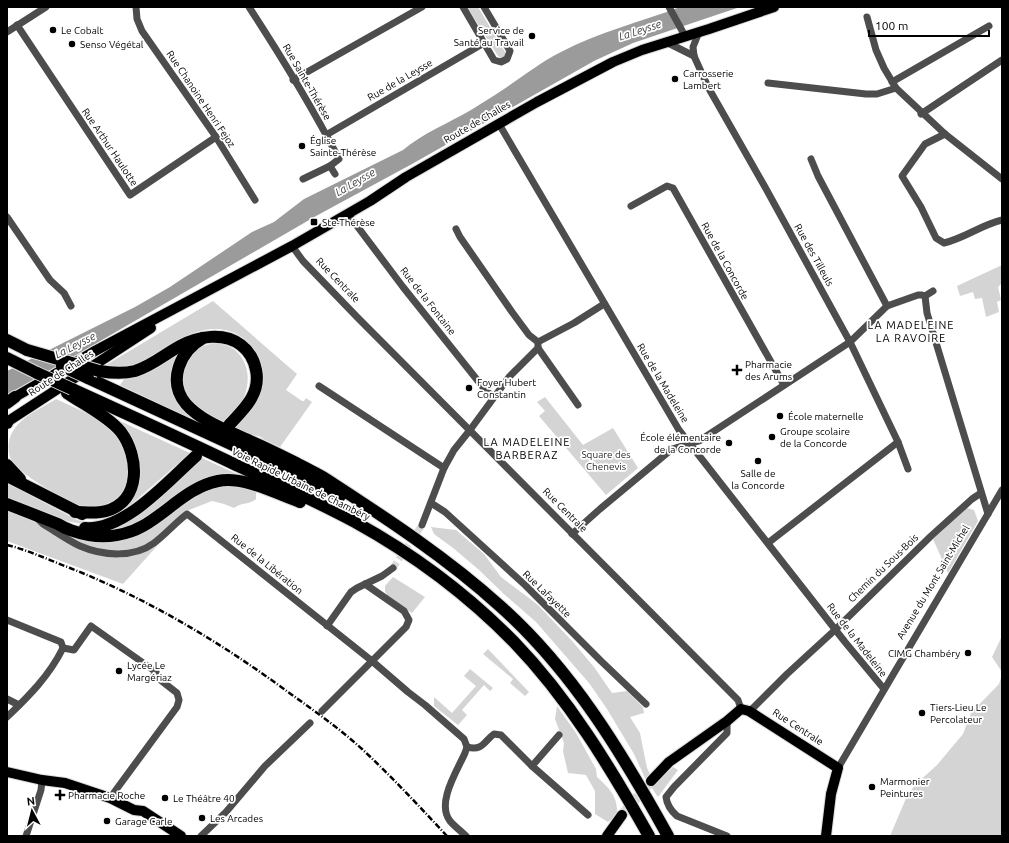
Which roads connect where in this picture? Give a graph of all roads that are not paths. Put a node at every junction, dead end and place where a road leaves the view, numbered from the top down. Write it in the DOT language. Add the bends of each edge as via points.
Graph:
graph roads {
  1 [pos="46,7"];
  2 [pos="136,7"];
  3 [pos="249,7"];
  4 [pos="422,7"];
  5 [pos="463,7"];
  6 [pos="484,7"];
  7 [pos="669,7"];
  8 [pos="774,7"];
  9 [pos="867,17"];
  10 [pos="17,25"];
  11 [pos="989,26"];
  12 [pos="7,32"];
  13 [pos="683,32"];
  14 [pos="699,32"];
  15 [pos="666,42"];
  16 [pos="484,43"];
  17 [pos="694,56"];
  18 [pos="1002,60"];
  19 [pos="293,80"];
  20 [pos="768,83"];
  21 [pos="894,85"];
  22 [pos="922,114"];
  23 [pos="499,124"];
  24 [pos="945,134"];
  25 [pos="326,135"];
  26 [pos="216,137"];
  27 [pos="811,159"];
  28 [pos="330,166"];
  29 [pos="335,174"];
  30 [pos="303,179"];
  31 [pos="1002,179"];
  32 [pos="255,200"];
  33 [pos="631,206"];
  34 [pos="348,214"];
  35 [pos="7,217"];
  36 [pos="1002,220"];
  37 [pos="9,226"];
  38 [pos="456,229"];
  39 [pos="292,246"];
  40 [pos="208,291"];
  41 [pos="933,291"];
  42 [pos="925,296"];
  43 [pos="604,304"];
  44 [pos="71,306"];
  45 [pos="888,306"];
  46 [pos="203,338"];
  47 [pos="7,340"];
  48 [pos="850,342"];
  49 [pos="538,345"];
  50 [pos="26,349"];
  51 [pos="7,358"];
  52 [pos="784,385"];
  53 [pos="319,386"];
  54 [pos="69,391"];
  55 [pos="494,397"];
  56 [pos="10,401"];
  57 [pos="578,405"];
  58 [pos="7,422"];
  59 [pos="229,425"];
  60 [pos="470,430"];
  61 [pos="898,442"];
  62 [pos="689,444"];
  63 [pos="196,456"];
  64 [pos="7,465"];
  65 [pos="444,468"];
  66 [pos="908,469"];
  67 [pos="7,476"];
  68 [pos="28,487"];
  69 [pos="1002,490"];
  70 [pos="981,493"];
  71 [pos="431,503"];
  72 [pos="7,504"];
  73 [pos="75,512"];
  74 [pos="34,514"];
  75 [pos="988,514"];
  76 [pos="121,519"];
  77 [pos="354,522"];
  78 [pos="58,524"];
  79 [pos="422,525"];
  80 [pos="404,532"];
  81 [pos="572,534"];
  82 [pos="768,543"];
  83 [pos="393,568"];
  84 [pos="365,584"];
  85 [pos="7,620"];
  86 [pos="327,626"];
  87 [pos="836,629"];
  88 [pos="63,648"];
  89 [pos="372,661"];
  90 [pos="884,689"];
  91 [pos="7,699"];
  92 [pos="646,704"];
  93 [pos="19,706"];
  94 [pos="746,710"];
  95 [pos="322,711"];
  96 [pos="7,717"];
  97 [pos="727,721"];
  98 [pos="310,723"];
  99 [pos="559,736"];
  100 [pos="466,747"];
  101 [pos="532,766"];
  102 [pos="838,768"];
  103 [pos="7,772"];
  104 [pos="42,780"];
  105 [pos="651,781"];
  106 [pos="110,798"];
  107 [pos="134,810"];
  108 [pos="588,815"];
  109 [pos="622,815"];
  110 [pos="26,836"];
  111 [pos="172,836"];
  112 [pos="181,836"];
  113 [pos="201,836"];
  114 [pos="466,836"];
  115 [pos="607,836"];
  116 [pos="648,836"];
  117 [pos="668,836"];
  118 [pos="727,836"];
  119 [pos="826,836"];
  1 -- 10 [label="street"];
  2 -- 26 [label="street, Rue Chanoine Henri Fejoz" via="137,19 142,30"];
  3 -- 19 [label="street, Rue Sainte-Thérèse"];
  4 -- 19 [label="street"];
  5 -- 16 [label="street"];
  6 -- 16 [label="street" via="510,51 507,59 501,62 494,60"];
  7 -- 13 [label="street"];
  8 -- 14 [label="main road, Route de Challes"];
  9 -- 21 [label="street" via="876,50"];
  10 -- 12 [label="street"];
  10 -- 26 [label="street, Rue Arthur Haulotte" via="130,195"];
  11 -- 21 [label="street"];
  13 -- 14 [label="main road, Route de Challes"];
  13 -- 15 [label="main road, Route de Challes"];
  14 -- 17 [label="street" via="693,47"];
  15 -- 17 [label="street"];
  15 -- 23 [label="main road, Route de Challes" via="613,62"];
  16 -- 25 [label="street, Rue de la Leysse"];
  17 -- 48 [label="street, Rue des Tilleuls" via="708,87"];
  18 -- 22 [label="street"];
  19 -- 25 [label="street, Rue Sainte-Thérèse"];
  20 -- 21 [label="street" via="866,94 881,93"];
  21 -- 22 [label="street"];
  22 -- 24 [label="street"];
  23 -- 34 [label="main road, Route de Challes" via="406,177"];
  23 -- 43 [label="street, Rue de la Madeleine"];
  24 -- 31 [label="street"];
  24 -- 36 [label="street" via="926,144 902,176 936,238 944,243 955,241 988,223"];
  25 -- 28 [label="street, Rue Sainte-Thérèse" via="339,159"];
  26 -- 32 [label="street, Rue Chanoine Henri Fejoz"];
  27 -- 45 [label="street"];
  28 -- 29 [label="street"];
  28 -- 30 [label="street"];
  33 -- 52 [label="street, Rue de la Concorde" via="667,186 673,188"];
  34 -- 39 [label="main road, Route de Challes"];
  34 -- 55 [label="street, Rue de la Fontaine" via="486,391"];
  35 -- 37 [label="street"];
  37 -- 44 [label="street" via="50,280 64,293"];
  38 -- 49 [label="street" via="512,312"];
  39 -- 40 [label="main road, Route de Challes"];
  39 -- 60 [label="street, Rue Centrale" via="303,261 357,317"];
  40 -- 56 [label="main road, Route de Challes" via="94,352"];
  40 -- 58 [label="main road, Route de Challes"];
  41 -- 42 [label="street"];
  42 -- 45 [label="street" via="918,295"];
  42 -- 70 [label="street" via="927,313"];
  43 -- 49 [label="street"];
  43 -- 62 [label="street, Rue de la Madeleine"];
  45 -- 48 [label="street"];
  46 -- 50 [label="highway, bridge" via="180,345 135,371 119,373 100,371"];
  46 -- 59 [label="highway" via="220,336 235,341 247,351 256,368 257,382 253,396"];
  46 -- 80 [label="highway" via="185,354 177,372 180,393 191,409 218,426 324,478"];
  47 -- 50 [label="highway"];
  48 -- 52 [label="street"];
  48 -- 61 [label="street, Rue des Tilleuls"];
  49 -- 55 [label="street"];
  49 -- 57 [label="street"];
  50 -- 80 [label="highway, bridge" via="313,482"];
  51 -- 54 [label="highway, bridge"];
  52 -- 62 [label="street" via="699,441"];
  53 -- 65 [label="street"];
  54 -- 73 [label="highway" via="117,428 129,446 134,464 133,484 120,503 106,511"];
  54 -- 77 [label="highway, Voie Rapide Urbaine de Chambéry" via="305,497"];
  55 -- 60 [label="street"];
  60 -- 65 [label="street"];
  60 -- 81 [label="street, Rue Centrale"];
  61 -- 66 [label="street, Rue des Tilleuls"];
  61 -- 82 [label="street"];
  62 -- 81 [label="street" via="672,449"];
  62 -- 82 [label="street, Rue de la Madeleine"];
  63 -- 76 [label="highway" via="140,506"];
  64 -- 68 [label="highway"];
  65 -- 71 [label="street"];
  67 -- 68 [label="highway"];
  68 -- 73 [label="highway"];
  69 -- 75 [label="street, Avenue du Mont Saint-Michel"];
  70 -- 75 [label="street"];
  70 -- 87 [label="street, Chemin du Sous-Bois" via="931,536"];
  71 -- 79 [label="street"];
  71 -- 92 [label="street, Rue Lafayette" via="445,512 525,585"];
  72 -- 74 [label="highway"];
  73 -- 76 [label="highway" via="99,520"];
  74 -- 78 [label="highway"];
  74 -- 86 [label="street, Rue de la Libération" via="43,524 81,546 110,554 141,550 154,543 187,514"];
  75 -- 90 [label="street, Avenue du Mont Saint-Michel"];
  76 -- 78 [label="highway" via="107,526 95,528"];
  77 -- 78 [label="highway" via="244,481 230,480 218,481 192,491 143,526 129,532 98,536 76,532"];
  77 -- 116 [label="highway, Voie Rapide Urbaine de Chambéry" via="400,549 443,580 514,642 557,692 588,735"];
  80 -- 117 [label="highway" via="437,554 496,602 558,666 612,740"];
  81 -- 94 [label="street, Rue Centrale"];
  82 -- 87 [label="street, Rue de la Madeleine"];
  83 -- 84 [label="street"];
  84 -- 86 [label="street" via="351,592"];
  84 -- 89 [label="street" via="404,611 409,620 406,627"];
  85 -- 88 [label="street" via="61,642"];
  86 -- 89 [label="street, Rue de la Libération"];
  87 -- 90 [label="street, Rue de la Madeleine"];
  87 -- 94 [label="street, Chemin du Sous-Bois"];
  88 -- 93 [label="street" via="34,691"];
  88 -- 106 [label="street" via="74,650 91,626 156,672 154,675 177,693 177,707"];
  89 -- 95 [label="street"];
  89 -- 100 [label="street, Rue de la Libération" via="464,739"];
  90 -- 102 [label="street, Avenue du Mont Saint-Michel"];
  91 -- 93 [label="street"];
  93 -- 96 [label="street"];
  94 -- 97 [label="main road"];
  94 -- 102 [label="main road, Rue Centrale"];
  97 -- 105 [label="main road" via="680,753"];
  97 -- 118 [label="street" via="727,733 666,797 669,807 677,816"];
  98 -- 113 [label="street"];
  99 -- 101 [label="street"];
  100 -- 101 [label="street" via="479,748 498,733"];
  100 -- 114 [label="street" via="446,796 445,805 450,821"];
  101 -- 108 [label="street"];
  102 -- 119 [label="main road, Avenue du Mont Saint-Michel" via="831,794"];
  103 -- 104 [label="main road"];
  104 -- 106 [label="main road" via="65,783"];
  104 -- 110 [label="street"];
  106 -- 107 [label="main road"];
  107 -- 111 [label="main road"];
  107 -- 112 [label="main road" via="143,811"];
  109 -- 115 [label="main road"];
}
